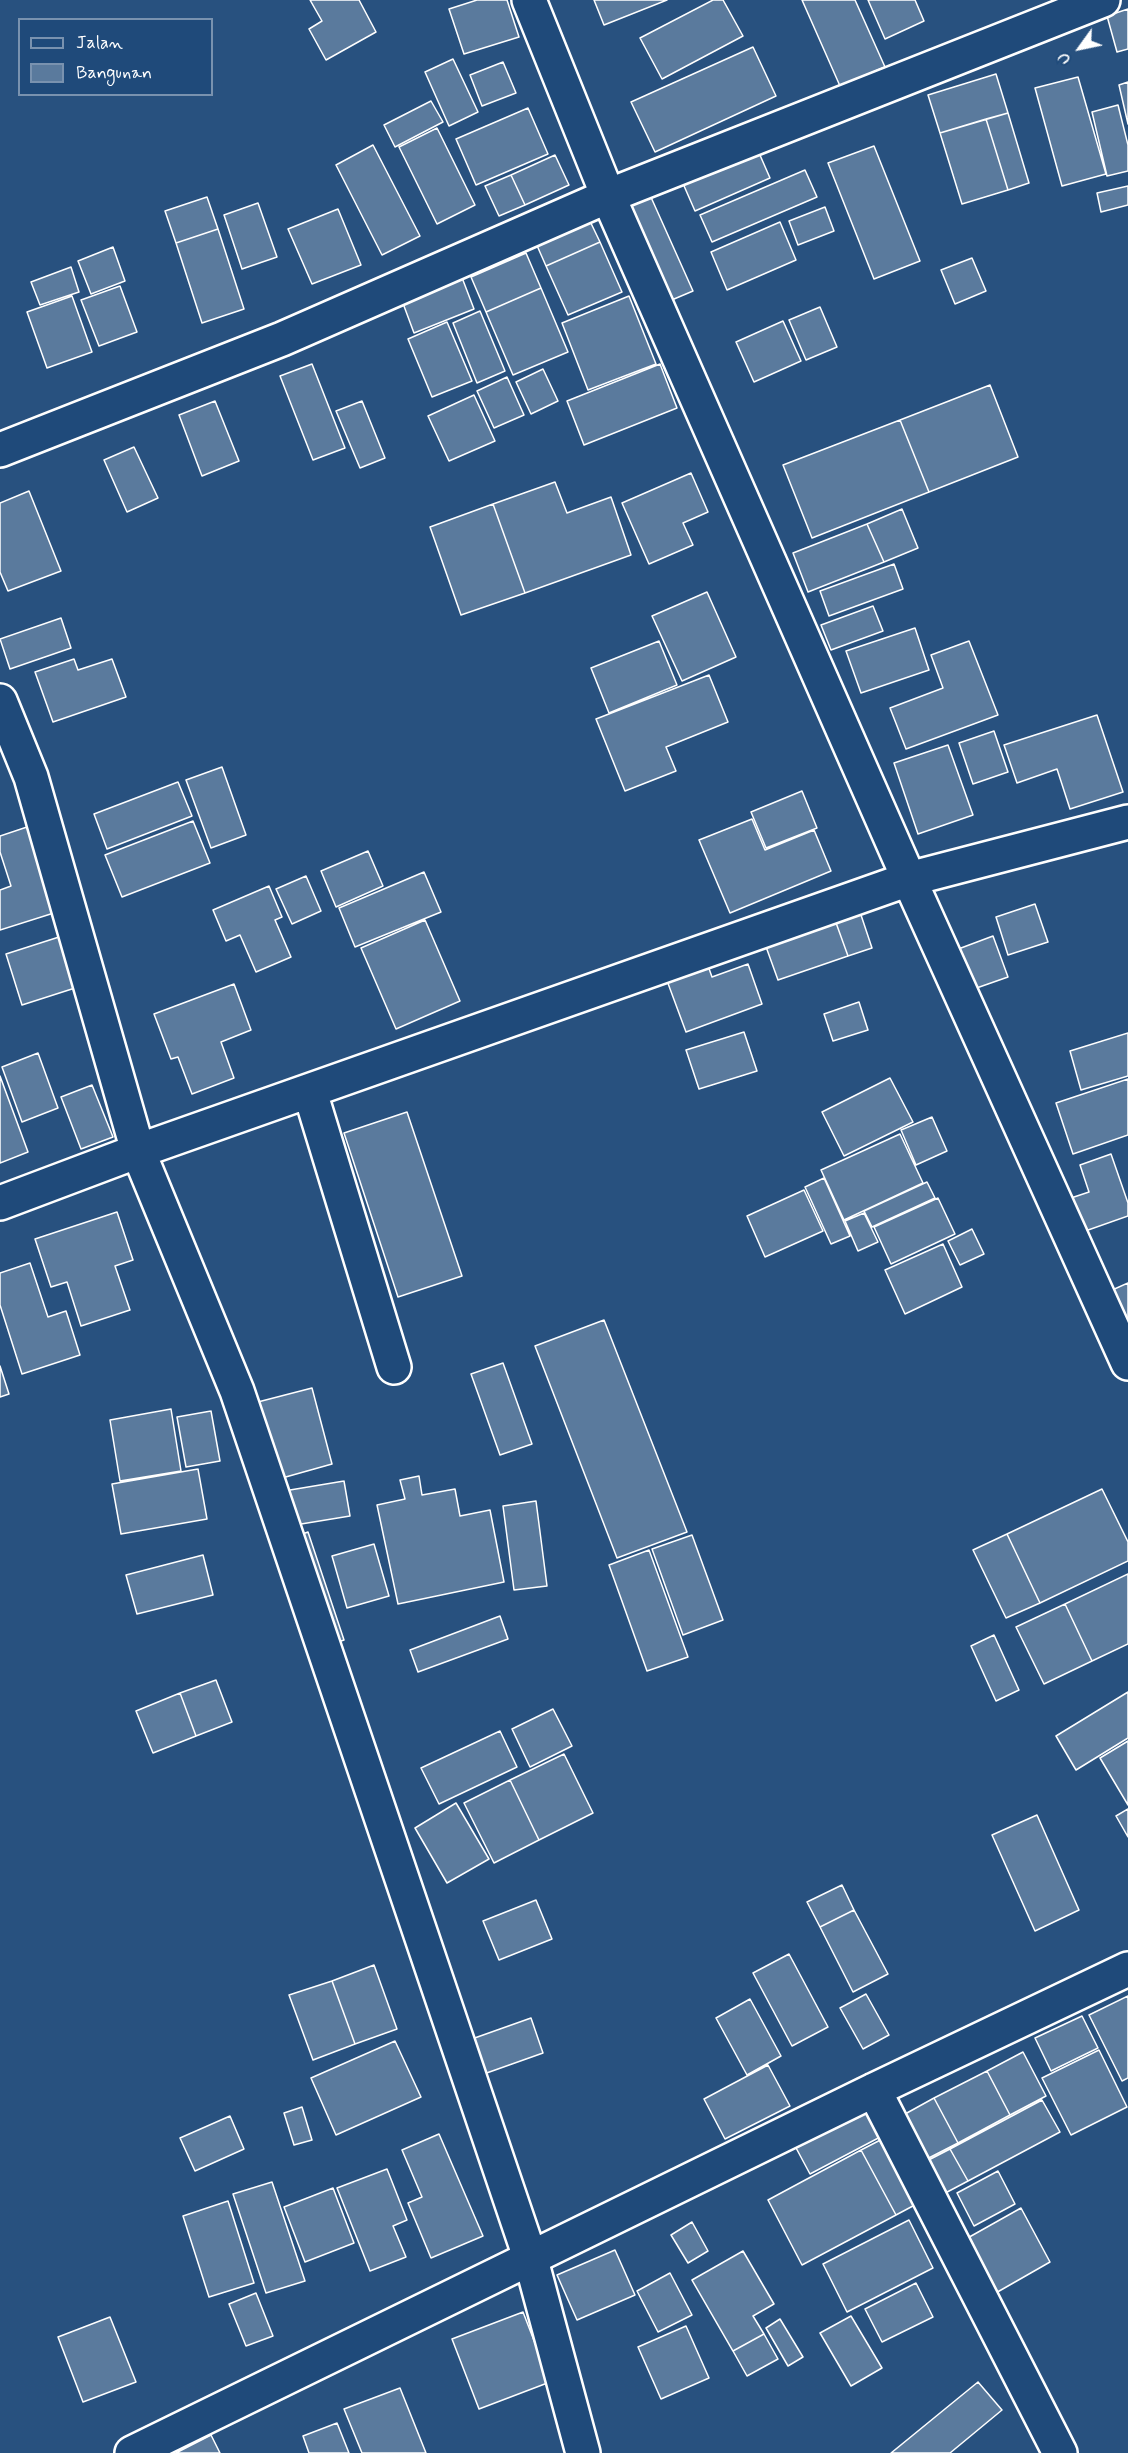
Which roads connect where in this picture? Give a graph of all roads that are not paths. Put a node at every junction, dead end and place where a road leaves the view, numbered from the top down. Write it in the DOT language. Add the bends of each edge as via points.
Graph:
graph roads {
  1 [pos="529,0"];
  2 [pos="1102,0"];
  3 [pos="608,196"];
  4 [pos="0,450"];
  5 [pos="0,701"];
  6 [pos="1128,822"];
  7 [pos="909,879"];
  8 [pos="310,1092"];
  9 [pos="138,1151"];
  10 [pos="0,1203"];
  11 [pos="1128,1363"];
  12 [pos="394,1367"];
  13 [pos="1128,1969"];
  14 [pos="874,2090"];
  15 [pos="531,2260"];
  16 [pos="132,2453"];
  17 [pos="583,2453"];
  18 [pos="1060,2453"];
  1 -- 3 [label="street"];
  2 -- 3 [label="street"];
  3 -- 4 [label="street" via="282,339"];
  3 -- 7 [label="street"];
  5 -- 9 [label="street" via="31,777"];
  6 -- 7 [label="street"];
  7 -- 8 [label="street"];
  7 -- 11 [label="street"];
  8 -- 9 [label="street"];
  8 -- 12 [label="street"];
  9 -- 10 [label="street"];
  9 -- 15 [label="street" via="237,1391"];
  13 -- 14 [label="street"];
  14 -- 15 [label="street"];
  14 -- 18 [label="street"];
  15 -- 16 [label="street"];
  15 -- 17 [label="street"];
}
